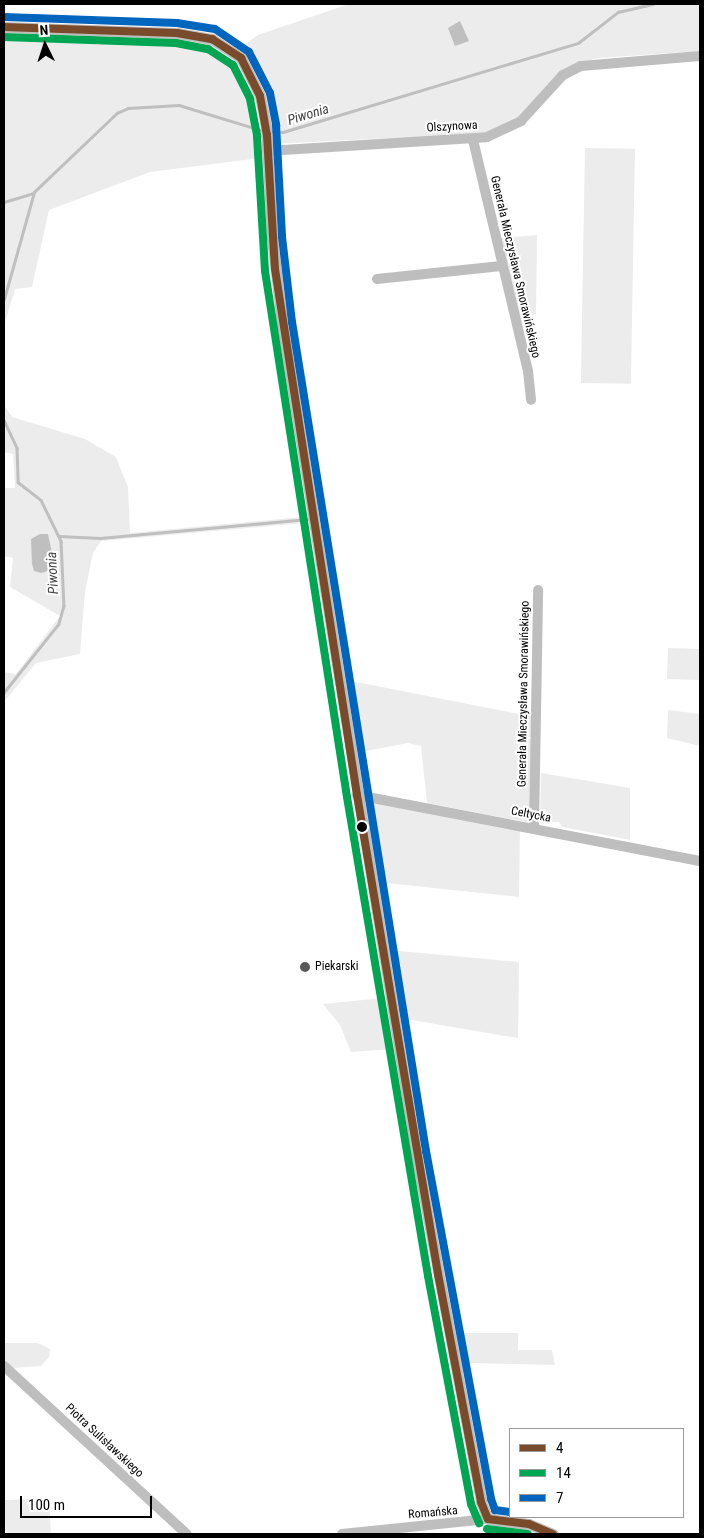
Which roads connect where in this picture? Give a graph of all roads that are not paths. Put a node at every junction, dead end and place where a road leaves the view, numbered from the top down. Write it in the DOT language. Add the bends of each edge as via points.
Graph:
graph roads {
  1 [pos="4,27"];
  2 [pos="700,56"];
  3 [pos="473,140"];
  4 [pos="267,151"];
  5 [pos="501,266"];
  6 [pos="377,279"];
  7 [pos="531,400"];
  8 [pos="538,590"];
  9 [pos="357,795"];
  10 [pos="534,828"];
  11 [pos="700,861"];
  12 [pos="4,1366"];
  13 [pos="488,1519"];
  14 [pos="187,1534"];
  15 [pos="342,1534"];
  16 [pos="553,1534"];
  1 -- 4 [label="street" via="177,33 212,39 232,49 248,68 260,96 267,131"];
  2 -- 3 [label="street, Olszynowa" via="581,66 563,75 511,128"];
  3 -- 4 [label="street, Olszynowa"];
  3 -- 5 [label="street, Generała Mieczysława Smorawińskiego"];
  4 -- 9 [label="street" via="275,269"];
  5 -- 6 [label="street"];
  5 -- 7 [label="street, Generała Mieczysława Smorawińskiego" via="528,371"];
  8 -- 10 [label="street, Generała Mieczysława Smorawińskiego"];
  9 -- 10 [label="street, Celtycka"];
  9 -- 13 [label="street" via="438,1274 480,1502"];
  10 -- 11 [label="street, Celtycka"];
  12 -- 14 [label="street, Piotra Sulisławskiego"];
  13 -- 15 [label="street, Romańska"];
  13 -- 16 [label="street, Romańska" via="529,1524"];
}
